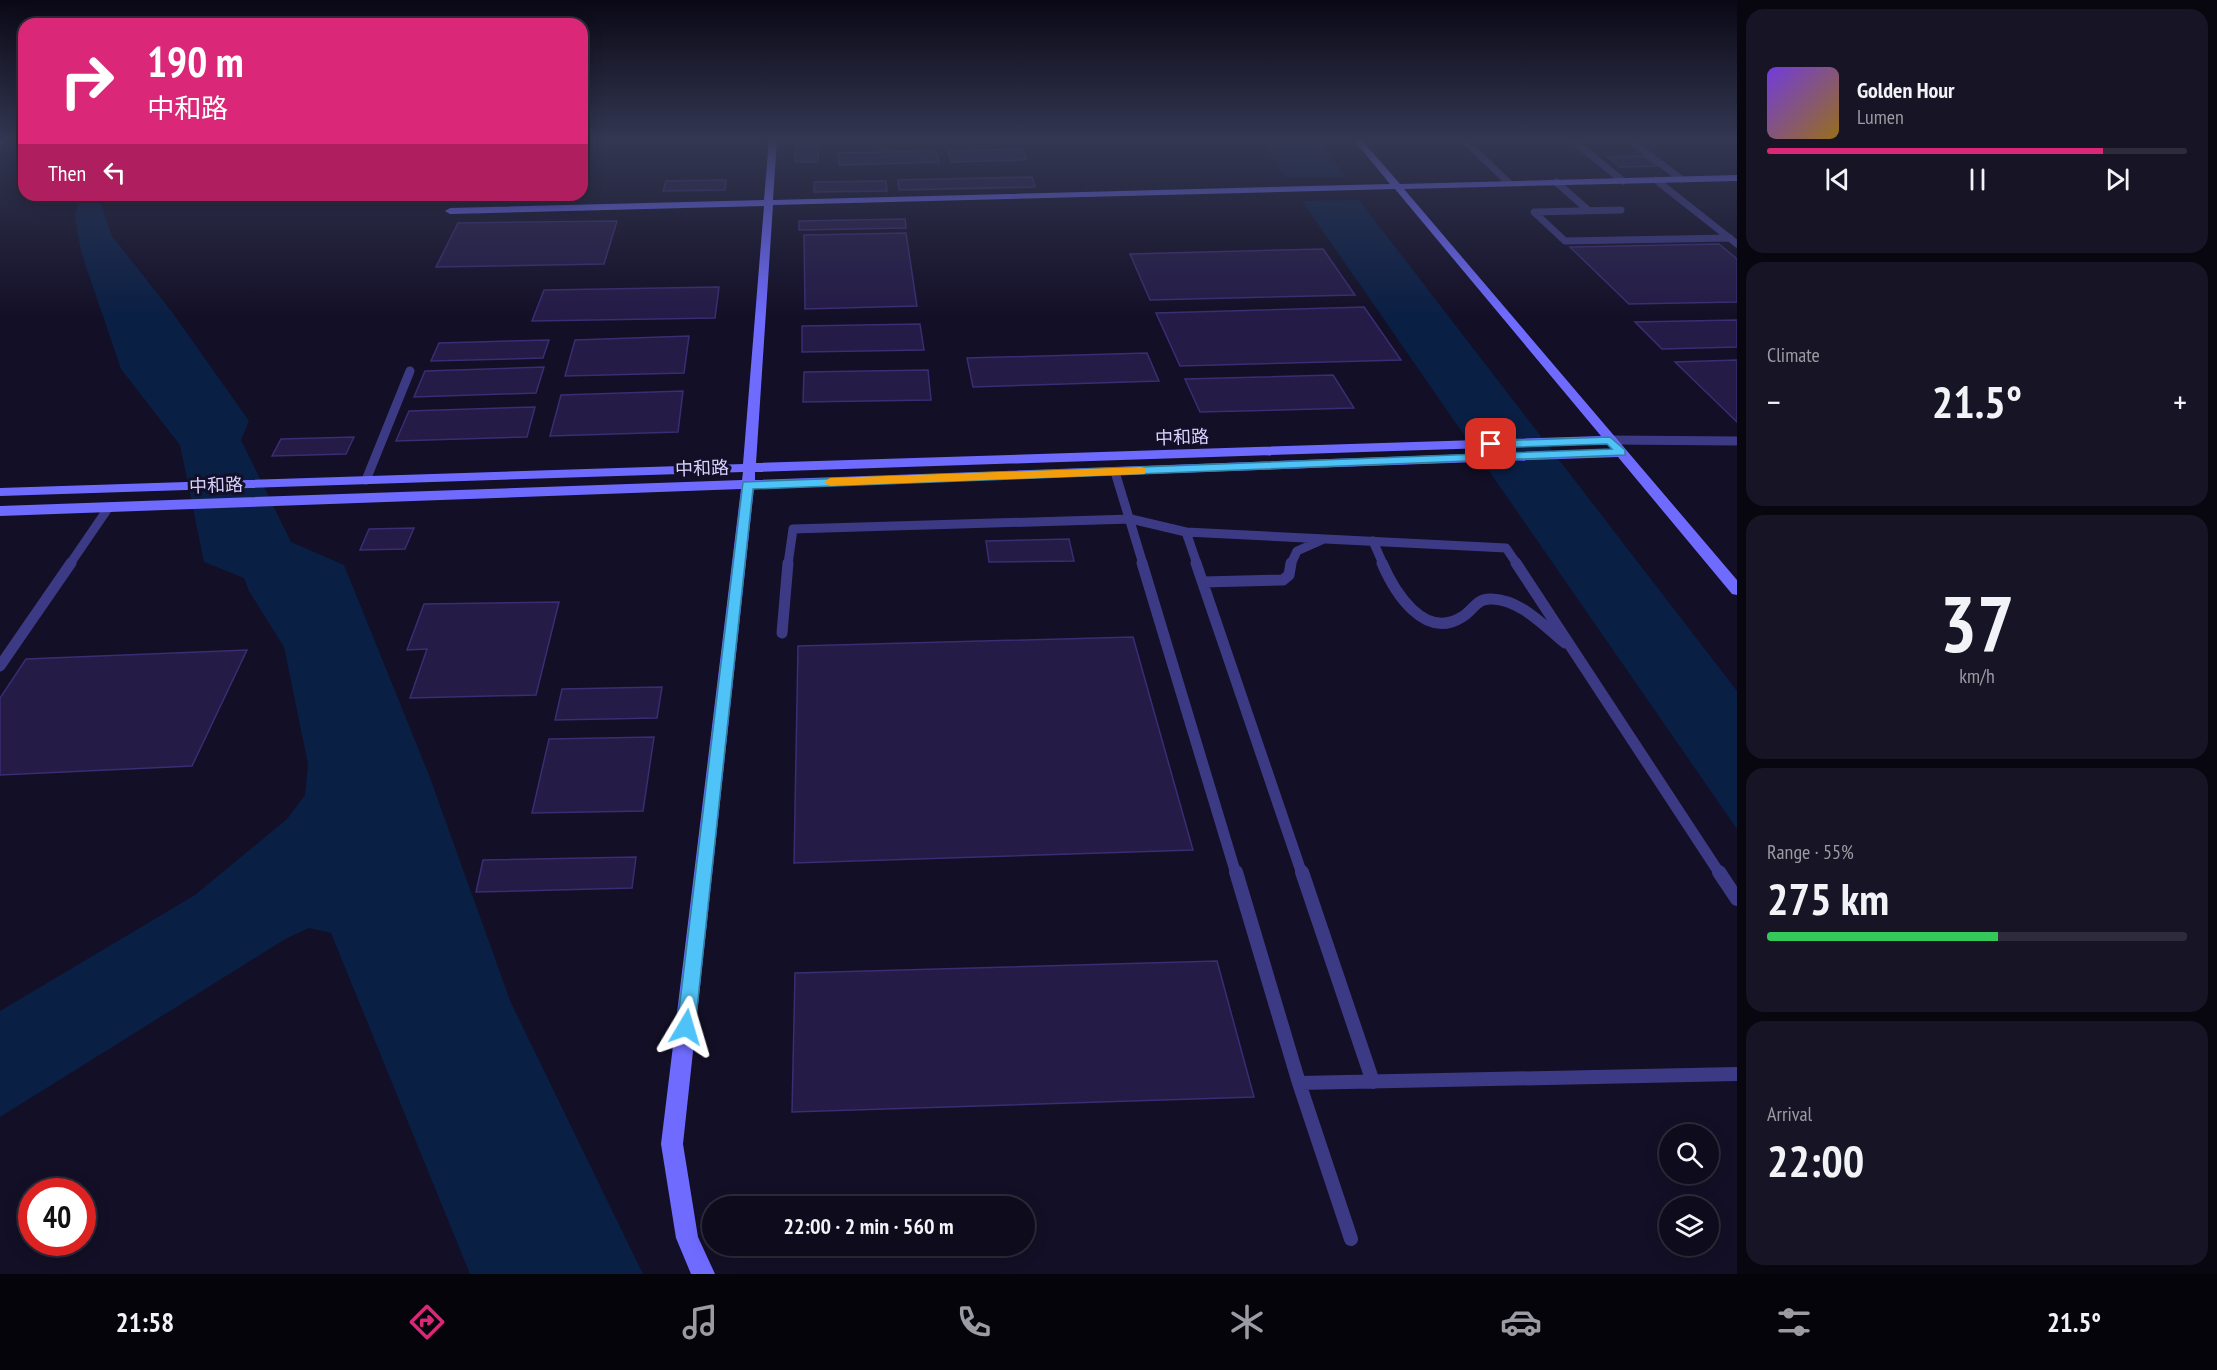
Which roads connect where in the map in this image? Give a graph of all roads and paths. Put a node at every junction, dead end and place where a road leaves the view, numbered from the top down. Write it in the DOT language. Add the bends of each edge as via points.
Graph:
graph roads {
  1 [pos="768,198"];
  2 [pos="936,198"];
  3 [pos="1407,198"];
  4 [pos="1575,198"];
  5 [pos="1680,198"];
  6 [pos="768,203"];
  7 [pos="1588,210"];
  8 [pos="1621,210"];
  9 [pos="450,211"];
  10 [pos="1730,238"];
  11 [pos="1737,244"];
  12 [pos="410,371"];
  13 [pos="1610,440"];
  14 [pos="1737,441"];
  15 [pos="1621,453"];
  16 [pos="1116,472"];
  17 [pos="748,477"];
  18 [pos="366,480"];
  19 [pos="0,492"];
  20 [pos="109,507"];
  21 [pos="0,511"];
  22 [pos="1131,519"];
  23 [pos="1186,532"];
  24 [pos="1325,539"];
  25 [pos="1374,542"];
  26 [pos="1203,582"];
  27 [pos="1737,590"];
  28 [pos="782,633"];
  29 [pos="1574,651"];
  30 [pos="0,666"];
  31 [pos="1737,899"];
  32 [pos="1737,1074"];
  33 [pos="1373,1082"];
  34 [pos="1299,1083"];
  35 [pos="1351,1239"];
  36 [pos="703,1274"];
  1 -- 6 [label="main road"];
  2 -- 6 [label="main road"];
  3 -- 13 [label="main road"];
  4 -- 7 [label="lane"];
  5 -- 10 [label="lane"];
  6 -- 9 [label="main road"];
  6 -- 17 [label="main road"];
  7 -- 8 [label="lane"];
  7 -- 10 [label="lane" via="1534,212 1565,241"];
  10 -- 11 [label="lane"];
  12 -- 18 [label="lane"];
  13 -- 14 [label="lane"];
  13 -- 15 [label="main road"];
  13 -- 17 [label="main road, 中和路"];
  15 -- 16 [label="main road, 中和路"];
  15 -- 27 [label="main road"];
  16 -- 17 [label="main road, 中和路"];
  16 -- 22 [label="lane"];
  17 -- 18 [label="main road, 中和路"];
  17 -- 20 [label="main road, 中和路"];
  17 -- 36 [label="main road" via="672,1144 687,1238"];
  18 -- 19 [label="main road, 中和路"];
  20 -- 21 [label="main road, 中和路"];
  20 -- 30 [label="lane"];
  22 -- 23 [label="lane"];
  22 -- 28 [label="lane" via="793,529"];
  22 -- 34 [label="lane"];
  23 -- 24 [label="lane"];
  23 -- 26 [label="lane"];
  24 -- 25 [label="lane"];
  24 -- 26 [label="lane" via="1296,551 1289,575 1283,580"];
  25 -- 29 [label="lane" via="1506,548"];
  25 -- 29 [label="lane" via="1400,601 1423,618 1455,621 1479,600 1493,599 1524,610"];
  26 -- 33 [label="lane"];
  29 -- 31 [label="lane"];
  32 -- 33 [label="lane"];
  33 -- 34 [label="lane"];
  34 -- 35 [label="lane"];
}
